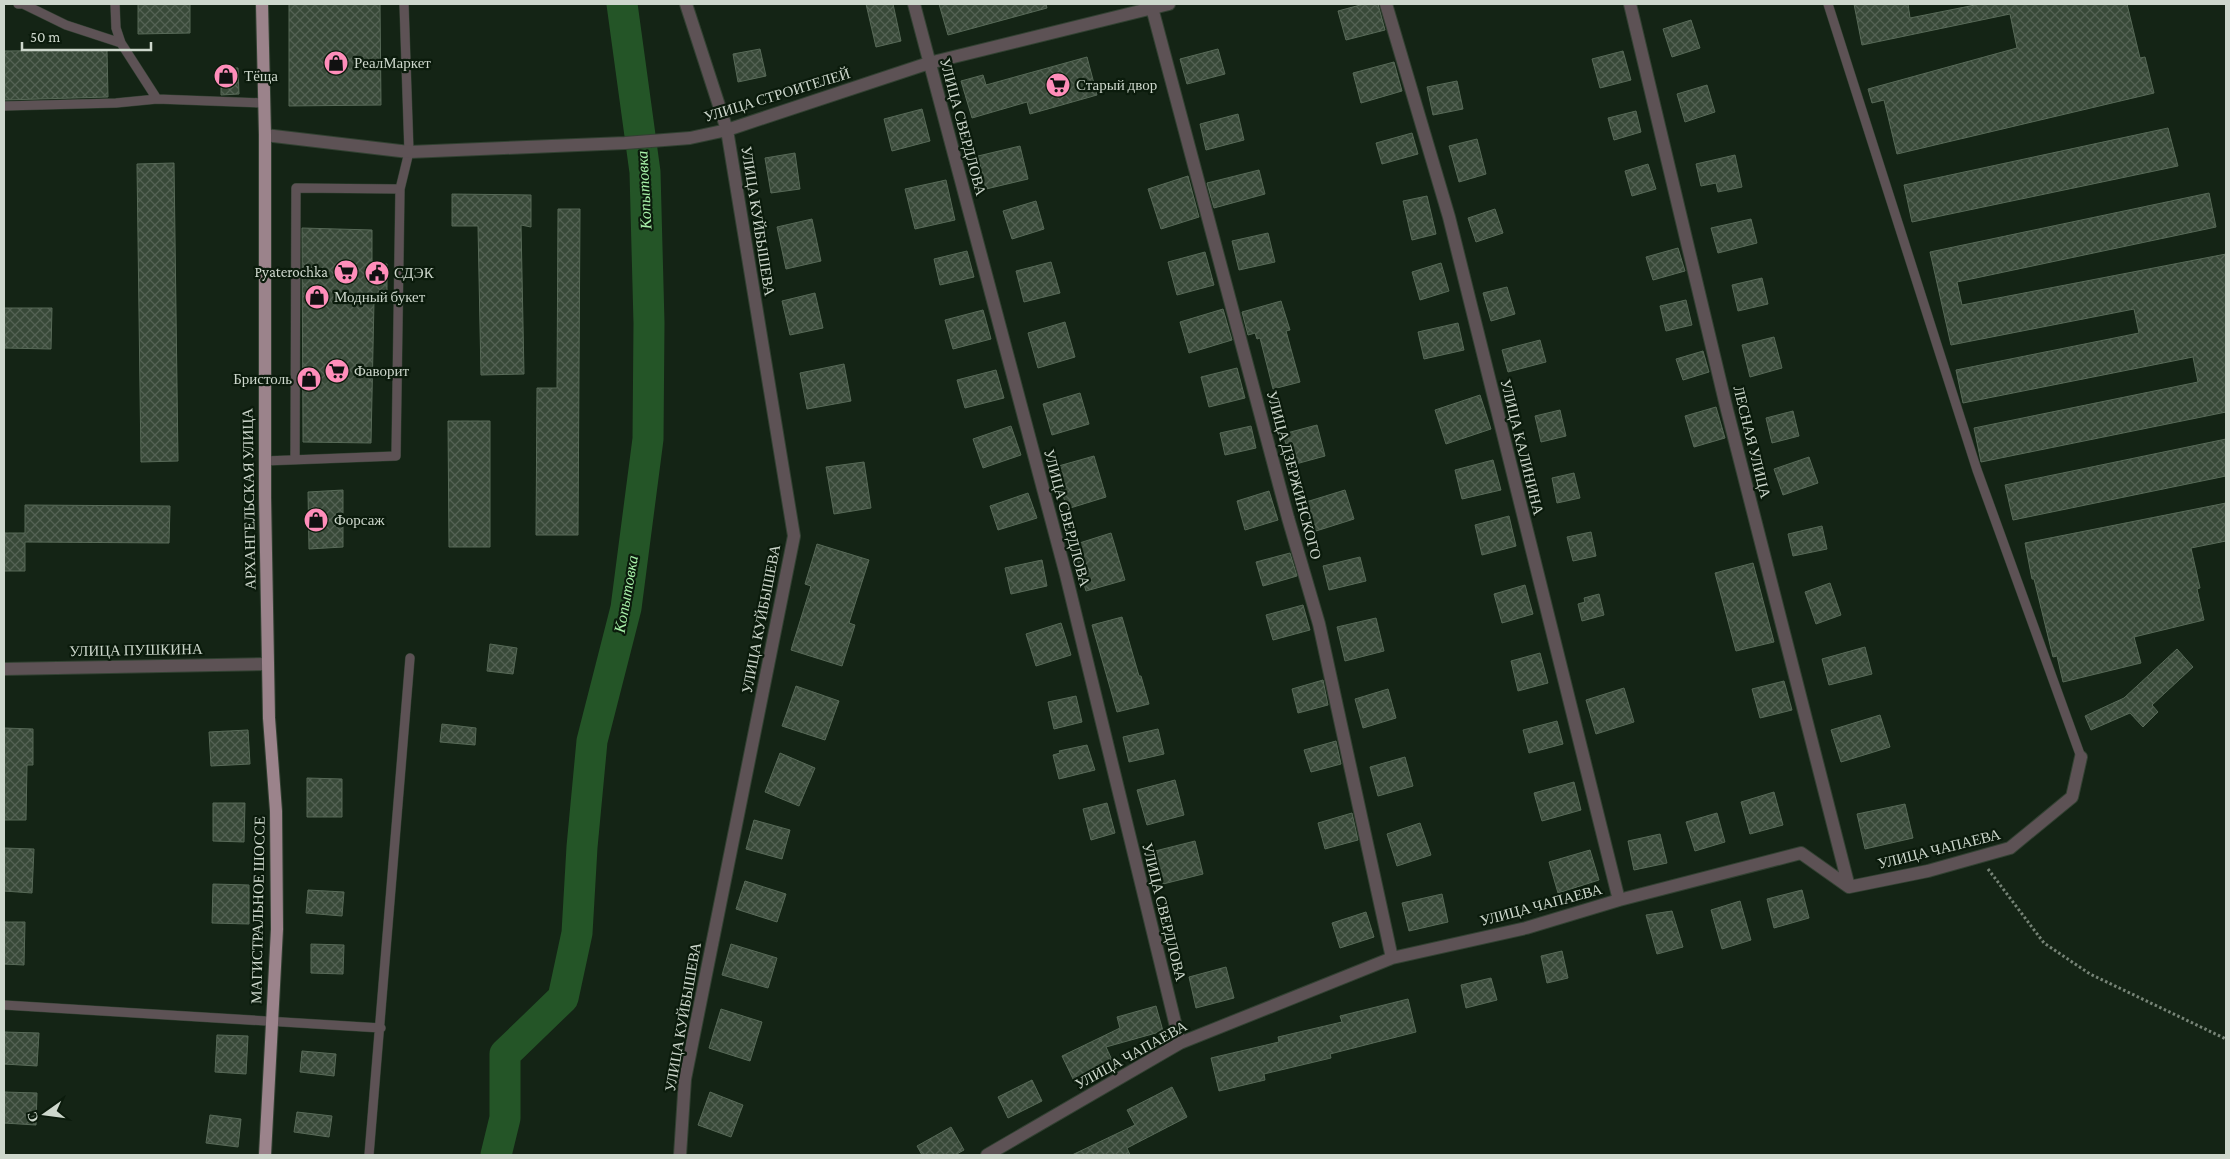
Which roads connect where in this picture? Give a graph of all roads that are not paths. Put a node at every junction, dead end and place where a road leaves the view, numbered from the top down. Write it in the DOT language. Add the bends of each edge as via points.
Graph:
graph roads {
  1 [pos="18,4"];
  2 [pos="115,4"];
  3 [pos="262,4"];
  4 [pos="404,4"];
  5 [pos="686,4"];
  6 [pos="914,4"];
  7 [pos="1169,4"];
  8 [pos="1386,4"];
  9 [pos="1630,4"];
  10 [pos="1828,4"];
  11 [pos="1152,6"];
  12 [pos="121,43"];
  13 [pos="929,64"];
  14 [pos="157,99"];
  15 [pos="264,103"];
  16 [pos="4,106"];
  17 [pos="727,130"];
  18 [pos="265,134"];
  19 [pos="409,152"];
  20 [pos="400,189"];
  21 [pos="295,460"];
  22 [pos="264,461"];
  23 [pos="410,658"];
  24 [pos="268,664"];
  25 [pos="4,669"];
  26 [pos="2080,757"];
  27 [pos="1849,887"];
  28 [pos="1619,900"];
  29 [pos="1392,958"];
  30 [pos="4,1005"];
  31 [pos="273,1021"];
  32 [pos="381,1028"];
  33 [pos="1180,1043"];
  34 [pos="264,1155"];
  35 [pos="369,1155"];
  36 [pos="680,1155"];
  37 [pos="987,1155"];
  1 -- 12 [label="lane" via="66,25"];
  2 -- 12 [label="lane" via="116,28"];
  3 -- 15 [label="main road, АРХАНГЕЛЬСКАЯ УЛИЦА"];
  4 -- 19 [label="lane"];
  5 -- 17 [label="street, УЛИЦА КУЙБЫШЕВА"];
  6 -- 13 [label="street, УЛИЦА СВЕРДЛОВА"];
  7 -- 11 [label="street, УЛИЦА СТРОИТЕЛЕЙ"];
  8 -- 28 [label="street, УЛИЦА КАЛИНИНА" via="1449,217"];
  9 -- 27 [label="street, ЛЕСНАЯ УЛИЦА" via="1729,420"];
  10 -- 26 [label="lane" via="1977,470"];
  11 -- 13 [label="street, УЛИЦА СТРОИТЕЛЕЙ"];
  11 -- 29 [label="street, УЛИЦА ДЗЕРЖИНСКОГО" via="1319,624"];
  12 -- 14 [label="lane"];
  13 -- 17 [label="street, УЛИЦА СТРОИТЕЛЕЙ"];
  13 -- 33 [label="street, УЛИЦА СВЕРДЛОВА" via="1066,575"];
  14 -- 15 [label="lane"];
  14 -- 16 [label="lane"];
  15 -- 18 [label="main road, АРХАНГЕЛЬСКАЯ УЛИЦА"];
  17 -- 19 [label="street, УЛИЦА СТРОИТЕЛЕЙ" via="659,141"];
  17 -- 36 [label="street, УЛИЦА КУЙБЫШЕВА" via="794,536 686,1079"];
  18 -- 19 [label="street, УЛИЦА СТРОИТЕЛЕЙ"];
  18 -- 22 [label="main road, АРХАНГЕЛЬСКАЯ УЛИЦА"];
  19 -- 20 [label="lane"];
  20 -- 21 [label="lane" via="396,456"];
  20 -- 21 [label="lane" via="296,188"];
  21 -- 22 [label="lane"];
  22 -- 24 [label="main road, АРХАНГЕЛЬСКАЯ УЛИЦА"];
  23 -- 32 [label="lane"];
  24 -- 25 [label="street, УЛИЦА ПУШКИНА"];
  24 -- 31 [label="main road, МАГИСТРАЛЬНОЕ ШОССЕ" via="276,811 277,929"];
  26 -- 27 [label="street, УЛИЦА ЧАПАЕВА" via="2072,797 2010,848 1928,871"];
  27 -- 28 [label="street, УЛИЦА ЧАПАЕВА" via="1801,853"];
  28 -- 29 [label="street, УЛИЦА ЧАПАЕВА" via="1526,928"];
  29 -- 33 [label="street, УЛИЦА ЧАПАЕВА"];
  30 -- 31 [label="lane"];
  31 -- 32 [label="lane"];
  31 -- 34 [label="main road, МАГИСТРАЛЬНОЕ ШОССЕ"];
  32 -- 35 [label="lane"];
  33 -- 37 [label="street, УЛИЦА ЧАПАЕВА"];
}
